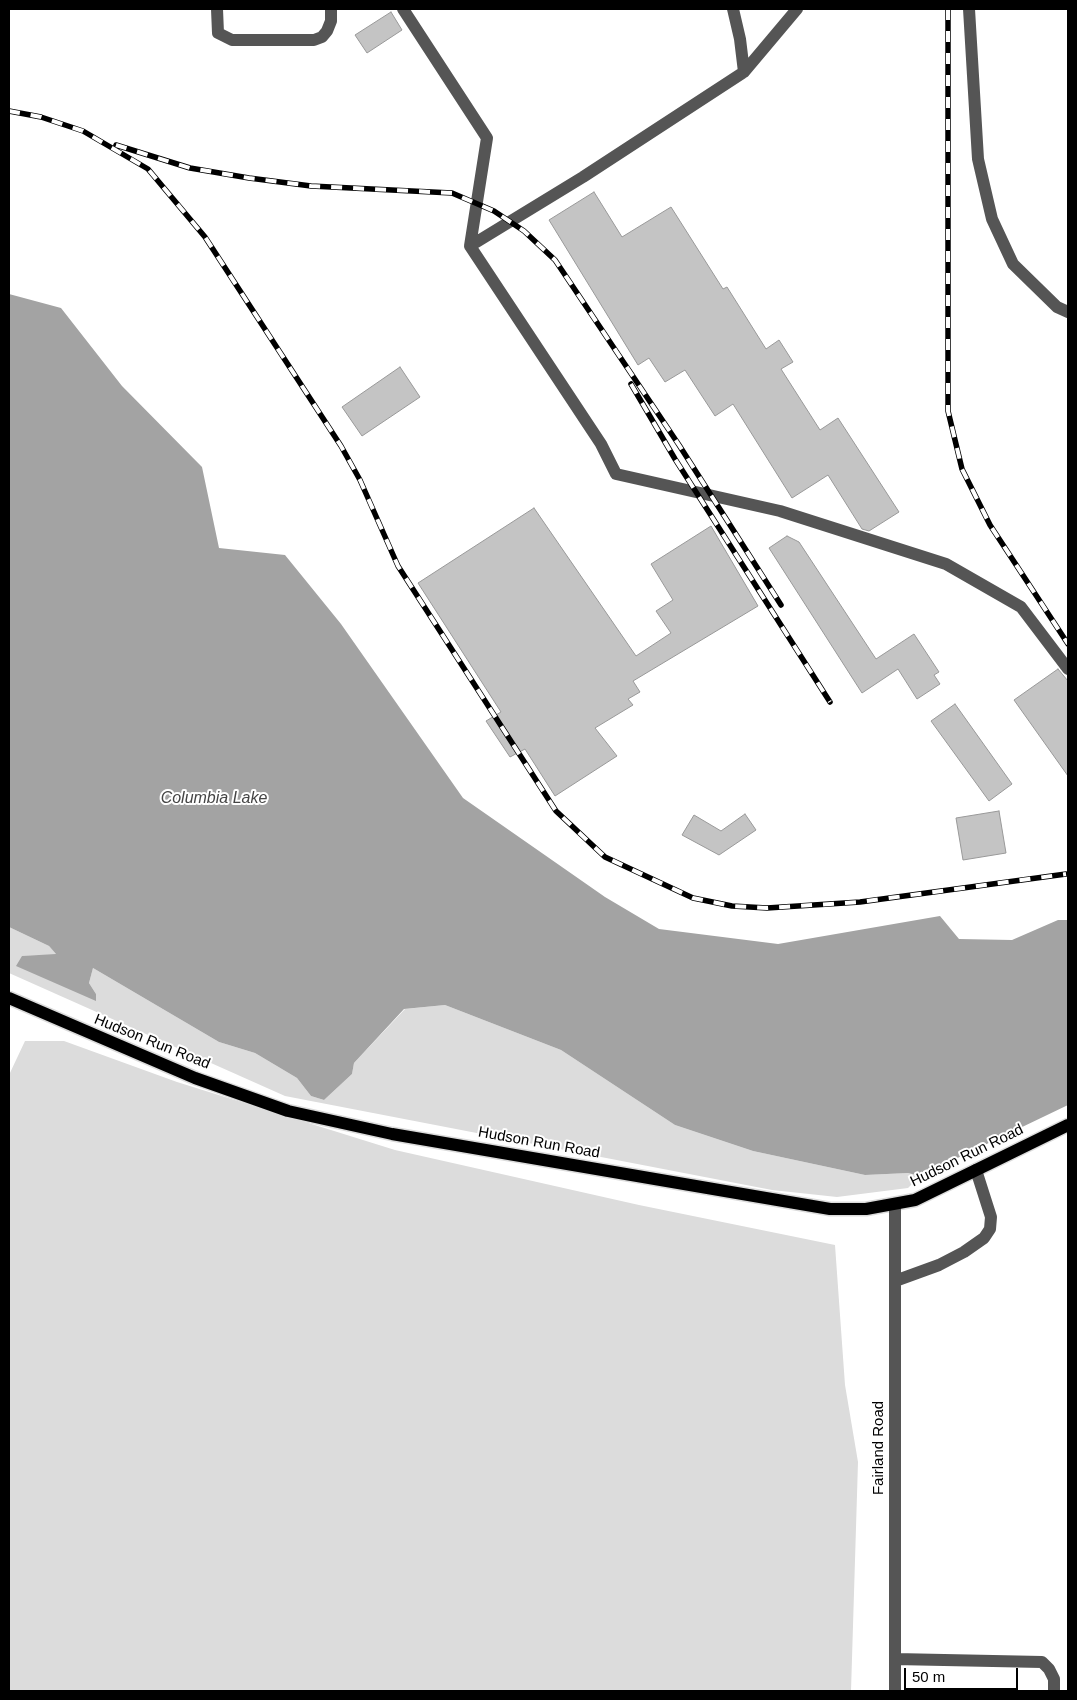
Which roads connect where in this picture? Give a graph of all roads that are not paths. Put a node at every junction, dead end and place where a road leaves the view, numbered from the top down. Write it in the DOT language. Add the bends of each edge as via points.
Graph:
graph roads {
  1 [pos="217,9"];
  2 [pos="332,9"];
  3 [pos="403,9"];
  4 [pos="733,9"];
  5 [pos="797,9"];
  6 [pos="969,9"];
  7 [pos="744,72"];
  8 [pos="470,246"];
  9 [pos="1068,312"];
  10 [pos="1068,670"];
  11 [pos="9,998"];
  12 [pos="1068,1125"];
  13 [pos="976,1170"];
  14 [pos="894,1205"];
  15 [pos="895,1281"];
  16 [pos="895,1659"];
  17 [pos="895,1691"];
  18 [pos="1054,1691"];
  1 -- 2 [label="street" via="218,32 232,40 305,40 322,36 331,21"];
  3 -- 8 [label="street" via="486,138"];
  4 -- 7 [label="street"];
  5 -- 7 [label="street"];
  6 -- 9 [label="street" via="978,159 992,219 1013,264 1057,307"];
  7 -- 8 [label="street"];
  8 -- 10 [label="street" via="601,444 616,474 780,511 946,564 1021,608"];
  11 -- 14 [label="main road, Hudson Run Road" via="230,1091 288,1111 347,1126 830,1209"];
  12 -- 13 [label="main road, Hudson Run Road"];
  13 -- 14 [label="main road, Hudson Run Road" via="916,1200"];
  13 -- 15 [label="street" via="991,1218 990,1229 984,1238 939,1265"];
  14 -- 15 [label="street, Fairland Road"];
  15 -- 16 [label="street, Fairland Road"];
  16 -- 17 [label="street, Fairland Road"];
  16 -- 18 [label="street" via="1042,1662 1054,1679"];
}
